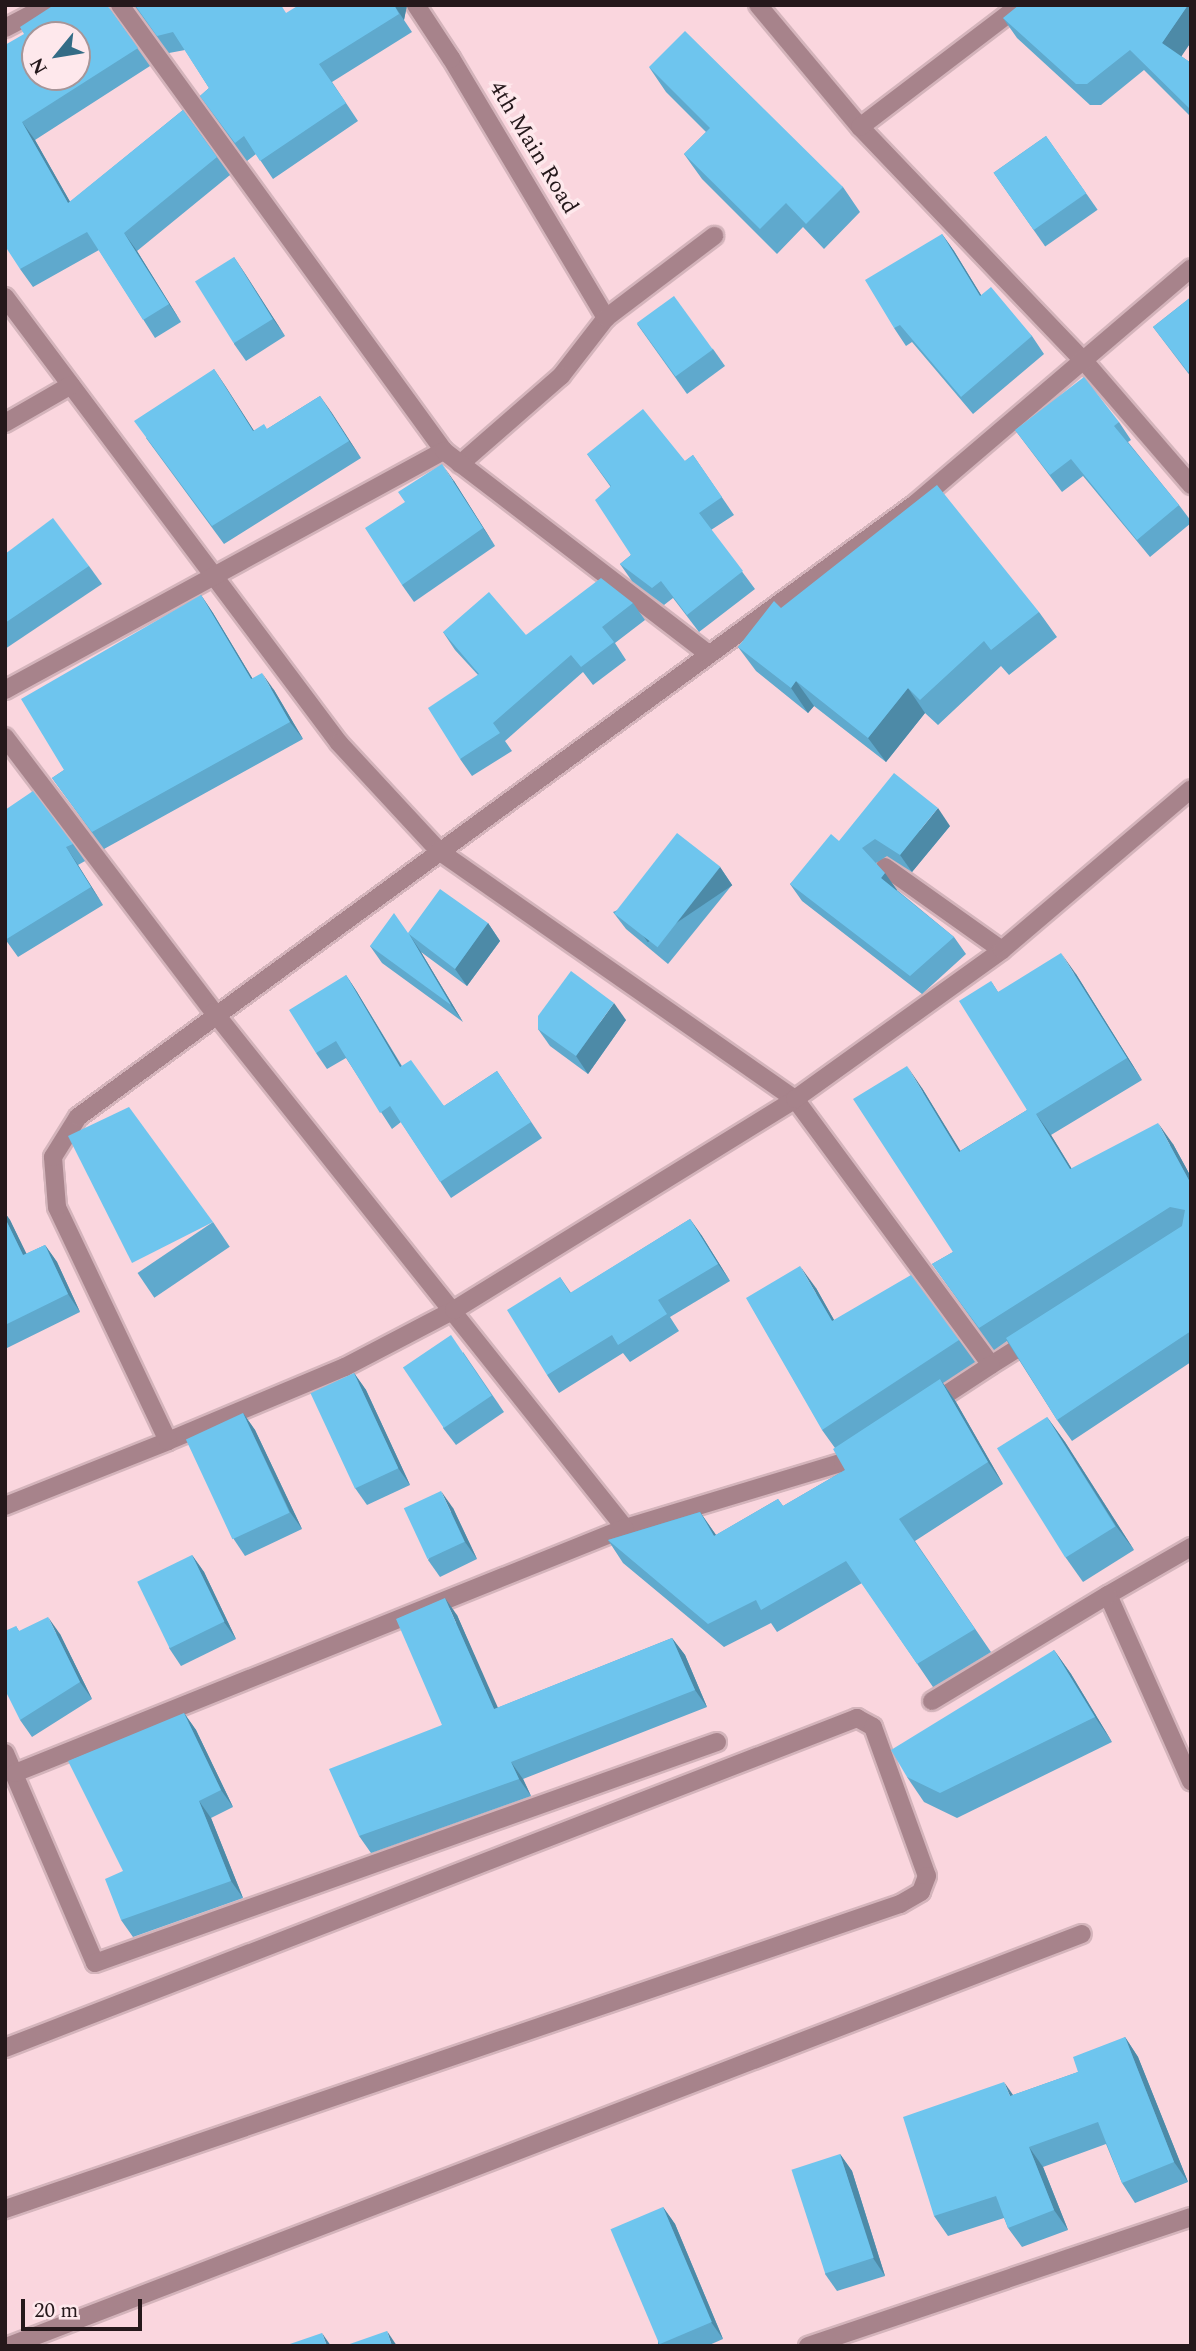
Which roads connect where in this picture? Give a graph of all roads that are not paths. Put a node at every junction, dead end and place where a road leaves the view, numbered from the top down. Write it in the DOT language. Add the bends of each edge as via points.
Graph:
graph roads {
  1 [pos="49,5"];
  2 [pos="120,5"];
  3 [pos="415,5"];
  4 [pos="758,5"];
  5 [pos="1020,5"];
  6 [pos="5,28"];
  7 [pos="860,127"];
  8 [pos="714,236"];
  9 [pos="1191,268"];
  10 [pos="5,297"];
  11 [pos="606,318"];
  12 [pos="1084,361"];
  13 [pos="71,384"];
  14 [pos="5,423"];
  15 [pos="444,451"];
  16 [pos="460,464"];
  17 [pos="1191,485"];
  18 [pos="211,578"];
  19 [pos="707,653"];
  20 [pos="5,690"];
  21 [pos="5,737"];
  22 [pos="1191,789"];
  23 [pos="439,851"];
  24 [pos="885,867"];
  25 [pos="1002,950"];
  26 [pos="214,1012"];
  27 [pos="795,1099"];
  28 [pos="454,1310"];
  29 [pos="1050,1328"];
  30 [pos="991,1365"];
  31 [pos="911,1417"];
  32 [pos="877,1440"];
  33 [pos="168,1441"];
  34 [pos="5,1506"];
  35 [pos="625,1528"];
  36 [pos="1191,1547"];
  37 [pos="1108,1595"];
  38 [pos="932,1700"];
  39 [pos="717,1742"];
  40 [pos="5,1753"];
  41 [pos="15,1773"];
  42 [pos="1191,1781"];
  43 [pos="1082,1934"];
  44 [pos="5,2048"];
  45 [pos="5,2209"];
  46 [pos="1191,2217"];
  47 [pos="9,2346"];
  48 [pos="808,2346"];
  1 -- 6 [label="street"];
  2 -- 15 [label="street"];
  3 -- 11 [label="street, 4th Main Road"];
  4 -- 7 [label="street"];
  5 -- 7 [label="street"];
  7 -- 12 [label="street"];
  8 -- 11 [label="street"];
  9 -- 12 [label="street"];
  10 -- 13 [label="street"];
  11 -- 16 [label="street" via="561,376"];
  12 -- 17 [label="street"];
  12 -- 19 [label="street" via="915,503"];
  13 -- 14 [label="street"];
  13 -- 18 [label="street"];
  15 -- 16 [label="street"];
  15 -- 18 [label="street"];
  16 -- 19 [label="street"];
  18 -- 20 [label="street"];
  18 -- 23 [label="street" via="339,743"];
  19 -- 23 [label="street"];
  21 -- 26 [label="street"];
  22 -- 25 [label="street"];
  23 -- 26 [label="street"];
  23 -- 27 [label="street"];
  24 -- 25 [label="street"];
  25 -- 27 [label="street"];
  26 -- 28 [label="street"];
  26 -- 33 [label="street" via="78,1117 53,1157 57,1207"];
  27 -- 28 [label="street"];
  27 -- 30 [label="street"];
  28 -- 33 [label="street" via="345,1367"];
  28 -- 35 [label="street"];
  29 -- 30 [label="street"];
  30 -- 31 [label="street"];
  32 -- 35 [label="street" via="843,1462"];
  33 -- 34 [label="street"];
  35 -- 41 [label="street"];
  36 -- 37 [label="street"];
  37 -- 38 [label="street"];
  37 -- 42 [label="street"];
  39 -- 41 [label="street" via="95,1964"];
  40 -- 41 [label="street"];
  43 -- 47 [label="street"];
  44 -- 45 [label="street" via="857,1718 873,1727 927,1876 921,1892 900,1904"];
  46 -- 48 [label="street"];
}
